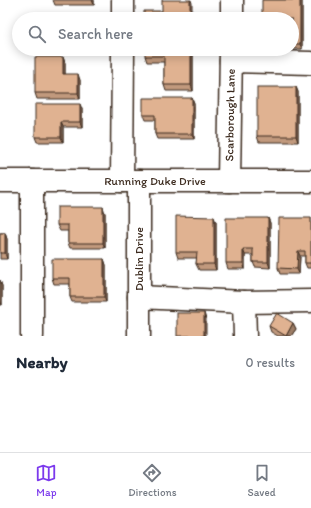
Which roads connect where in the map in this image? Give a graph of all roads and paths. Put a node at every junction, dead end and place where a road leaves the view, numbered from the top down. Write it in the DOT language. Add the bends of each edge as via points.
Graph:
graph roads {
  1 [pos="123,0"];
  2 [pos="232,0"];
  3 [pos="123,12"];
  4 [pos="232,12"];
  5 [pos="123,56"];
  6 [pos="231,56"];
  7 [pos="241,56"];
  8 [pos="311,63"];
  9 [pos="0,181"];
  10 [pos="32,181"];
  11 [pos="131,181"];
  12 [pos="229,181"];
  13 [pos="311,181"];
  14 [pos="139,297"];
  15 [pos="311,301"];
  16 [pos="244,302"];
  17 [pos="32,336"];
  18 [pos="139,336"];
  19 [pos="245,336"];
  1 -- 3 [label="street"];
  2 -- 4 [label="street"];
  5 -- 11 [label="street, Dublin Drive"];
  6 -- 12 [label="street, Scarborough Lane"];
  7 -- 8 [label="street"];
  9 -- 10 [label="street, Running Duke Drive"];
  10 -- 11 [label="street, Running Duke Drive"];
  10 -- 17 [label="street"];
  11 -- 12 [label="street, Running Duke Drive"];
  11 -- 14 [label="street, Dublin Drive"];
  12 -- 13 [label="street, Running Duke Drive"];
  14 -- 16 [label="street"];
  14 -- 18 [label="street, Dublin Drive"];
  15 -- 16 [label="street"];
  16 -- 19 [label="street"];
}
